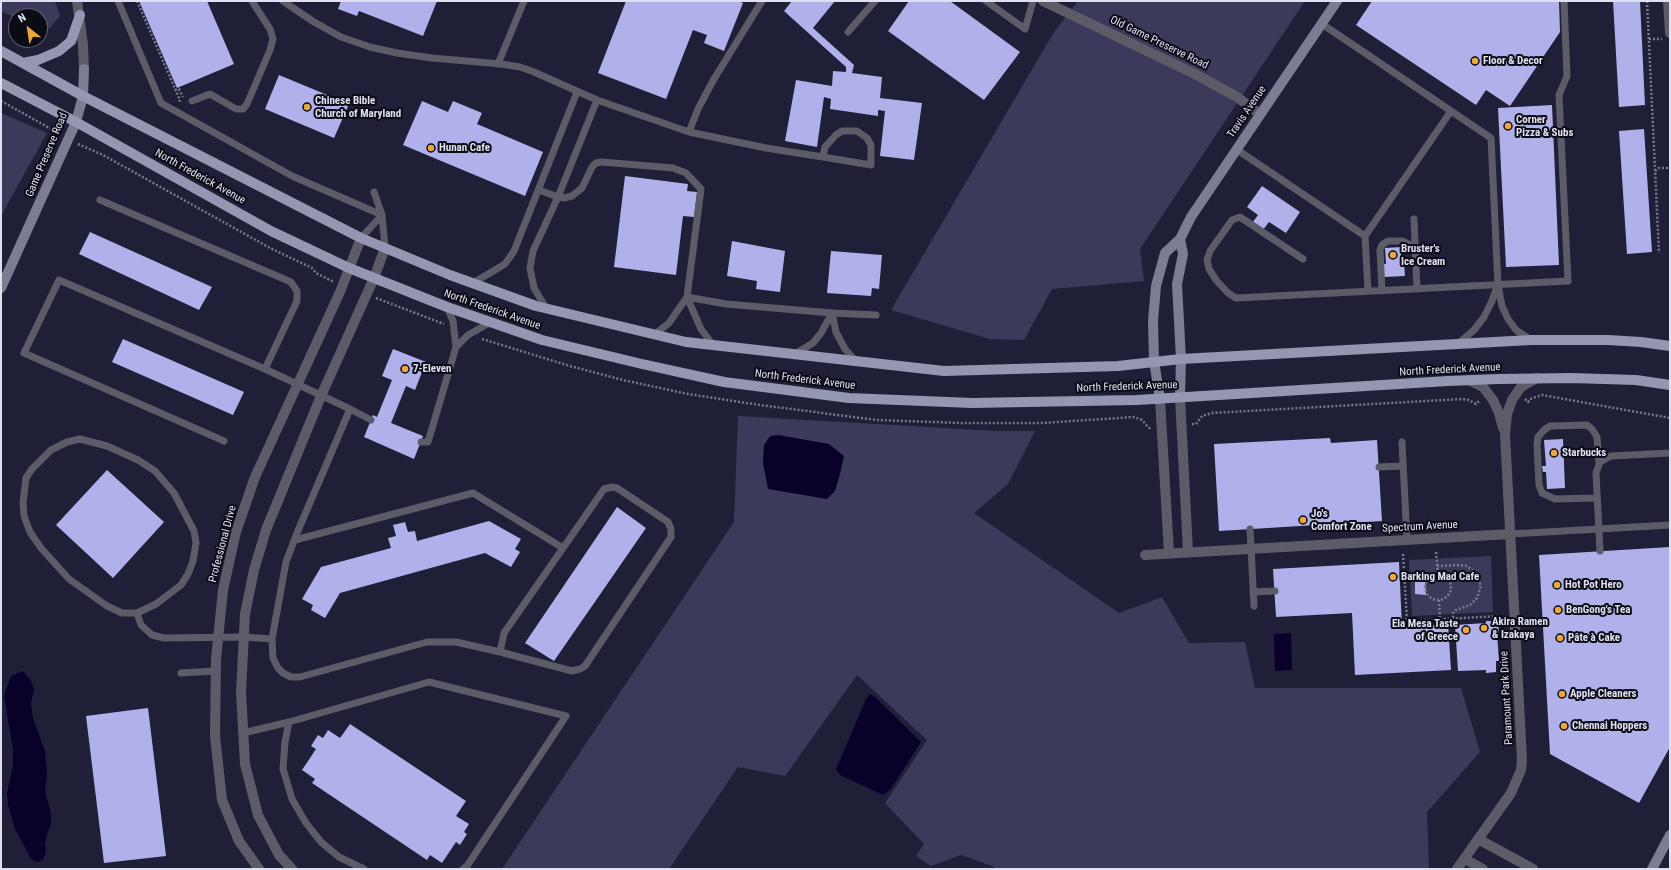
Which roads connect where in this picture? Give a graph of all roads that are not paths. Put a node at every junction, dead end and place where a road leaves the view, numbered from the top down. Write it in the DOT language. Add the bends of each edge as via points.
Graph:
graph roads {
  1 [pos="77,1"];
  2 [pos="118,1"];
  3 [pos="252,1"];
  4 [pos="283,1"];
  5 [pos="524,1"];
  6 [pos="762,1"];
  7 [pos="875,1"];
  8 [pos="986,1"];
  9 [pos="1033,1"];
  10 [pos="1043,1"];
  11 [pos="1337,1"];
  12 [pos="1564,1"];
  13 [pos="1668,1"];
  14 [pos="80,15"];
  15 [pos="1322,24"];
  16 [pos="848,32"];
  17 [pos="1670,33"];
  18 [pos="1,51"];
  19 [pos="23,63"];
  20 [pos="498,64"];
  21 [pos="1,83"];
  22 [pos="577,92"];
  23 [pos="83,96"];
  24 [pos="192,100"];
  25 [pos="597,100"];
  26 [pos="1451,111"];
  27 [pos="1260,114"];
  28 [pos="76,122"];
  29 [pos="689,132"];
  30 [pos="1236,149"];
  31 [pos="823,157"];
  32 [pos="539,190"];
  33 [pos="374,192"];
  34 [pos="558,197"];
  35 [pos="100,200"];
  36 [pos="382,215"];
  37 [pos="1414,219"];
  38 [pos="1365,236"];
  39 [pos="361,238"];
  40 [pos="1180,239"];
  41 [pos="1415,247"];
  42 [pos="385,248"];
  43 [pos="1303,259"];
  44 [pos="349,268"];
  45 [pos="374,278"];
  46 [pos="473,283"];
  47 [pos="1498,285"];
  48 [pos="1,288"];
  49 [pos="1417,289"];
  50 [pos="1368,291"];
  51 [pos="1382,291"];
  52 [pos="687,297"];
  53 [pos="447,308"];
  54 [pos="546,308"];
  55 [pos="832,313"];
  56 [pos="876,315"];
  57 [pos="490,322"];
  58 [pos="655,334"];
  59 [pos="1531,340"];
  60 [pos="1459,343"];
  61 [pos="714,345"];
  62 [pos="1670,346"];
  63 [pos="456,347"];
  64 [pos="795,354"];
  65 [pos="1181,358"];
  66 [pos="856,361"];
  67 [pos="1154,361"];
  68 [pos="265,369"];
  69 [pos="1537,378"];
  70 [pos="1470,380"];
  71 [pos="297,385"];
  72 [pos="1670,385"];
  73 [pos="321,396"];
  74 [pos="1180,397"];
  75 [pos="1160,398"];
  76 [pos="350,409"];
  77 [pos="371,420"];
  78 [pos="1505,434"];
  79 [pos="224,441"];
  80 [pos="421,442"];
  81 [pos="1402,442"];
  82 [pos="1670,453"];
  83 [pos="1600,463"];
  84 [pos="1403,466"];
  85 [pos="1379,467"];
  86 [pos="1597,498"];
  87 [pos="1670,525"];
  88 [pos="1250,529"];
  89 [pos="1599,529"];
  90 [pos="1510,534"];
  91 [pos="295,540"];
  92 [pos="1407,540"];
  93 [pos="563,548"];
  94 [pos="1251,549"];
  95 [pos="1600,551"];
  96 [pos="1188,552"];
  97 [pos="1169,553"];
  98 [pos="1145,555"];
  99 [pos="1275,591"];
  100 [pos="1253,592"];
  101 [pos="1254,606"];
  102 [pos="137,613"];
  103 [pos="244,637"];
  104 [pos="218,638"];
  105 [pos="272,639"];
  106 [pos="500,652"];
  107 [pos="216,671"];
  108 [pos="181,673"];
  109 [pos="289,722"];
  110 [pos="243,733"];
  111 [pos="1670,835"];
  112 [pos="1478,839"];
  113 [pos="1465,859"];
  114 [pos="288,868"];
  115 [pos="259,869"];
  116 [pos="364,869"];
  117 [pos="463,869"];
  118 [pos="1458,869"];
  119 [pos="1483,869"];
  120 [pos="1533,869"];
  121 [pos="1652,869"];
  1 -- 14 [label="street, Game Preserve Road"];
  2 -- 36 [label="lane" via="161,103 292,176"];
  3 -- 24 [label="lane" via="270,29 273,39 247,104 243,109 236,109 210,94"];
  4 -- 20 [label="lane" via="341,37 370,47 432,58"];
  5 -- 20 [label="lane"];
  6 -- 29 [label="lane" via="714,79 698,108"];
  7 -- 16 [label="lane"];
  8 -- 9 [label="lane" via="1025,29"];
  10 -- 27 [label="street, Old Game Preserve Road" via="1195,74 1237,97"];
  11 -- 15 [label="street, Travis Avenue"];
  12 -- 47 [label="lane" via="1567,76 1559,95 1568,281"];
  13 -- 17 [label="street"];
  14 -- 19 [label="main road" via="71,41 59,51"];
  14 -- 23 [label="street, Game Preserve Road"];
  15 -- 26 [label="lane"];
  15 -- 27 [label="street, Travis Avenue"];
  18 -- 19 [label="main road, North Frederick Avenue"];
  19 -- 23 [label="main road, North Frederick Avenue"];
  20 -- 22 [label="lane" via="520,67"];
  21 -- 28 [label="main road, North Frederick Avenue"];
  22 -- 25 [label="lane"];
  22 -- 32 [label="lane"];
  23 -- 28 [label="street, Game Preserve Road"];
  23 -- 39 [label="main road, North Frederick Avenue"];
  25 -- 29 [label="lane"];
  25 -- 34 [label="lane"];
  26 -- 38 [label="lane"];
  26 -- 47 [label="lane" via="1491,138"];
  27 -- 30 [label="street, Travis Avenue"];
  28 -- 44 [label="main road, North Frederick Avenue" via="271,231"];
  28 -- 48 [label="street, Game Preserve Road"];
  29 -- 31 [label="lane"];
  30 -- 38 [label="lane"];
  30 -- 40 [label="street, Travis Avenue" via="1191,217"];
  31 -- 31 [label="lane" via="825,147 842,131 856,131 867,138 871,145 871,164"];
  32 -- 34 [label="lane"];
  32 -- 46 [label="lane" via="514,251 505,264"];
  33 -- 36 [label="lane"];
  34 -- 52 [label="lane" via="572,196 582,188 596,163 673,168 686,173 701,189"];
  34 -- 54 [label="lane" via="533,251 530,268 534,288"];
  35 -- 68 [label="lane" via="292,282 297,291 297,301"];
  36 -- 39 [label="lane"];
  36 -- 42 [label="lane"];
  37 -- 41 [label="lane"];
  38 -- 50 [label="lane"];
  39 -- 42 [label="main road, North Frederick Avenue"];
  39 -- 44 [label="street, Professional Drive"];
  40 -- 65 [label="street" via="1183,254 1177,284"];
  40 -- 67 [label="street, Travis Avenue" via="1165,253 1156,286 1153,321"];
  41 -- 49 [label="lane"];
  41 -- 51 [label="lane" via="1402,241 1388,241 1382,245"];
  42 -- 45 [label="street"];
  42 -- 46 [label="main road, North Frederick Avenue"];
  43 -- 50 [label="lane" via="1244,218 1237,217 1232,220 1210,251 1207,260 1212,274 1233,297"];
  44 -- 45 [label="main road, North Frederick Avenue"];
  44 -- 71 [label="street, Professional Drive"];
  45 -- 53 [label="main road, North Frederick Avenue"];
  45 -- 73 [label="street"];
  46 -- 54 [label="main road, North Frederick Avenue"];
  47 -- 49 [label="lane"];
  47 -- 59 [label="lane" via="1502,306 1508,319 1516,330"];
  47 -- 60 [label="lane" via="1484,317"];
  49 -- 51 [label="lane"];
  50 -- 51 [label="lane"];
  52 -- 55 [label="lane" via="726,304"];
  52 -- 58 [label="lane" via="669,323"];
  52 -- 61 [label="lane" via="701,329"];
  53 -- 57 [label="main road, North Frederick Avenue"];
  53 -- 63 [label="lane" via="453,321"];
  54 -- 58 [label="main road, North Frederick Avenue"];
  55 -- 56 [label="lane"];
  55 -- 64 [label="lane" via="813,343"];
  55 -- 66 [label="lane" via="836,332 845,349"];
  57 -- 63 [label="lane" via="468,335"];
  57 -- 75 [label="main road, North Frederick Avenue" via="542,340 724,382 849,398 972,403 1091,402"];
  58 -- 61 [label="main road, North Frederick Avenue" via="686,342"];
  59 -- 60 [label="main road, North Frederick Avenue"];
  59 -- 62 [label="main road, North Frederick Avenue" via="1608,340"];
  60 -- 65 [label="main road, North Frederick Avenue"];
  61 -- 64 [label="main road, North Frederick Avenue"];
  63 -- 80 [label="lane" via="428,442"];
  64 -- 66 [label="main road, North Frederick Avenue"];
  65 -- 67 [label="main road, North Frederick Avenue"];
  65 -- 74 [label="street"];
  66 -- 67 [label="main road, North Frederick Avenue" via="944,371 1118,366"];
  67 -- 75 [label="street, Travis Avenue"];
  68 -- 71 [label="lane"];
  68 -- 79 [label="lane" via="59,280 24,353"];
  69 -- 70 [label="main road, North Frederick Avenue"];
  69 -- 72 [label="main road, North Frederick Avenue" via="1636,380"];
  69 -- 78 [label="street, Paramount Park Drive" via="1521,387 1514,397 1507,414"];
  70 -- 74 [label="main road, North Frederick Avenue"];
  70 -- 78 [label="street, Paramount Park Drive" via="1483,387 1492,398"];
  71 -- 73 [label="lane"];
  71 -- 104 [label="street, Professional Drive" via="255,477 236,532 223,590"];
  73 -- 76 [label="lane"];
  73 -- 103 [label="street" via="266,530 254,570 245,614"];
  74 -- 75 [label="main road, North Frederick Avenue"];
  74 -- 96 [label="street"];
  75 -- 97 [label="street"];
  76 -- 77 [label="lane"];
  76 -- 91 [label="lane"];
  78 -- 90 [label="street, Paramount Park Drive"];
  81 -- 84 [label="lane"];
  82 -- 83 [label="lane" via="1611,456"];
  83 -- 86 [label="lane" via="1596,473"];
  83 -- 86 [label="lane" via="1597,437 1587,425 1550,426 1538,437 1539,485 1544,495 1555,500"];
  84 -- 85 [label="lane"];
  84 -- 92 [label="lane"];
  86 -- 89 [label="lane"];
  87 -- 89 [label="lane"];
  88 -- 94 [label="lane"];
  89 -- 90 [label="lane"];
  89 -- 95 [label="lane"];
  90 -- 92 [label="street, Spectrum Avenue"];
  90 -- 112 [label="street, Paramount Park Drive" via="1521,770 1511,792"];
  91 -- 93 [label="lane" via="473,492"];
  91 -- 105 [label="lane" via="286,562"];
  92 -- 94 [label="street, Spectrum Avenue"];
  93 -- 106 [label="lane" via="504,633"];
  93 -- 106 [label="lane" via="597,497 604,489 612,487 661,516 671,529 671,537 580,670 572,671"];
  94 -- 96 [label="street, Spectrum Avenue"];
  94 -- 100 [label="lane"];
  96 -- 97 [label="street, Spectrum Avenue"];
  97 -- 98 [label="street, Spectrum Avenue"];
  99 -- 100 [label="lane"];
  100 -- 101 [label="lane"];
  102 -- 102 [label="lane" via="122,613 107,606 69,580 30,532 24,516 26,478 50,450 67,442 80,440 107,446 155,471 174,494 194,531 196,543 193,561 181,585 156,604"];
  102 -- 104 [label="lane" via="141,625 152,635 164,638"];
  103 -- 104 [label="lane"];
  103 -- 105 [label="lane"];
  103 -- 110 [label="street" via="241,692"];
  104 -- 107 [label="street, Professional Drive"];
  105 -- 106 [label="lane" via="273,658 278,668 291,677 300,677 427,642 456,642"];
  107 -- 108 [label="lane"];
  107 -- 115 [label="street, Professional Drive" via="215,736 222,800 239,841"];
  109 -- 110 [label="lane"];
  109 -- 116 [label="lane" via="283,769 292,799 321,842 339,857"];
  109 -- 117 [label="lane" via="429,682 566,716"];
  110 -- 114 [label="street" via="245,764 258,815"];
  111 -- 121 [label="street"];
  112 -- 113 [label="street, Paramount Park Drive"];
  112 -- 120 [label="street"];
  113 -- 118 [label="street, Paramount Park Drive"];
  113 -- 119 [label="street"];
}
